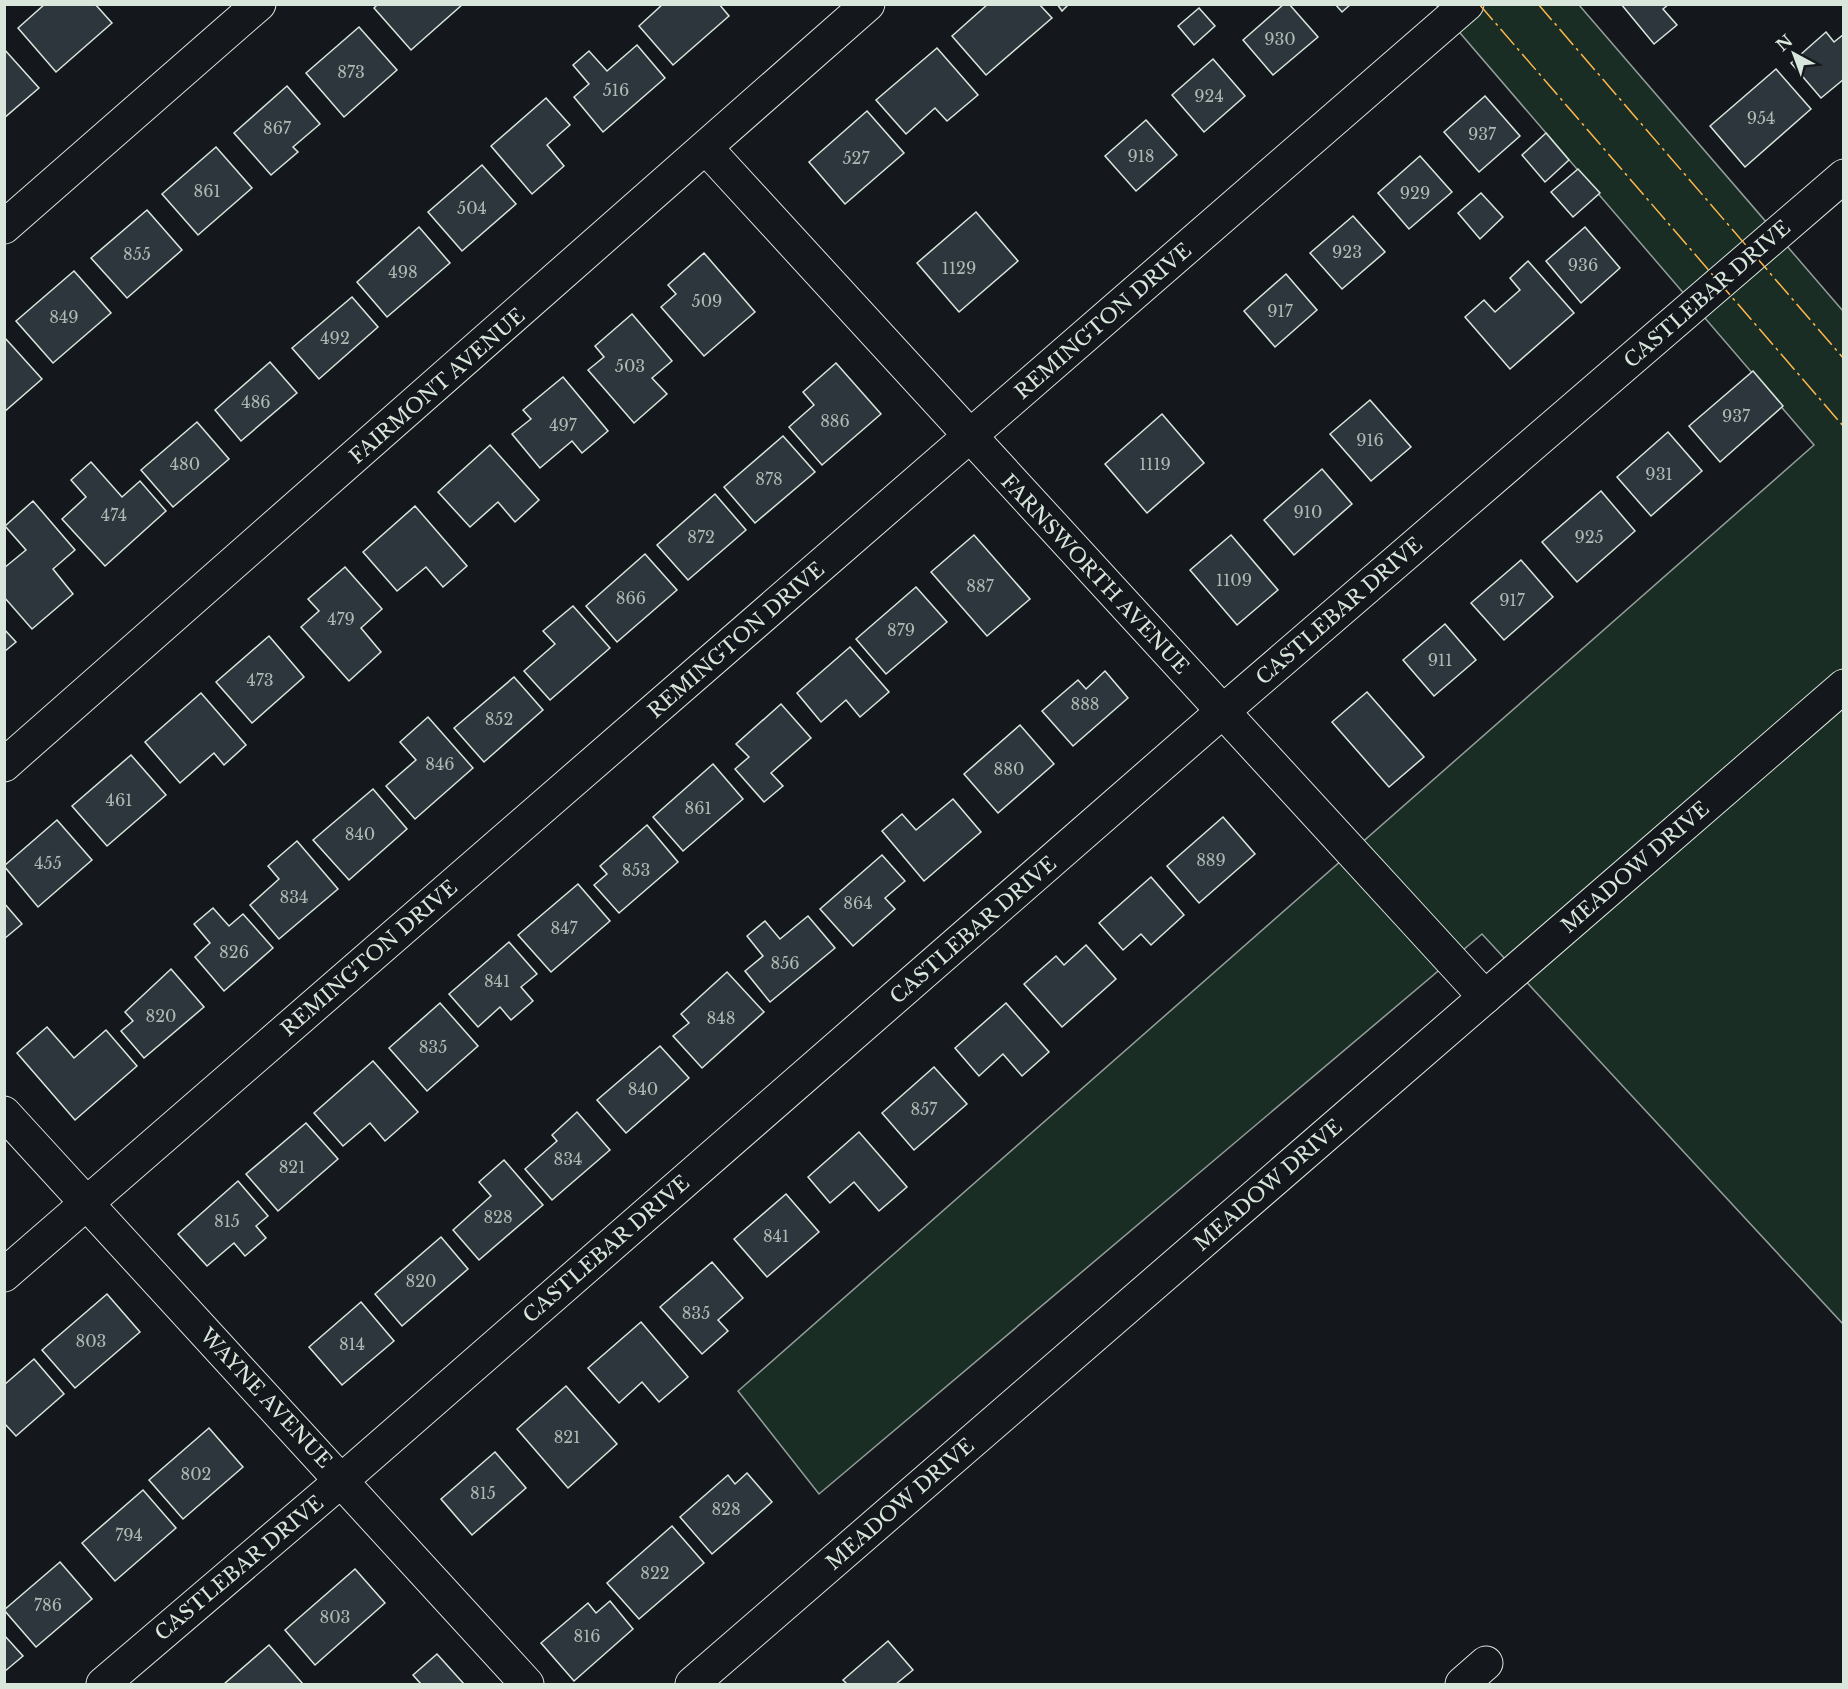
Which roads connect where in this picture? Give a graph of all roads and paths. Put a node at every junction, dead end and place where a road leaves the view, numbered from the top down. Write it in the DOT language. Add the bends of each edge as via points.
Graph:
graph roads {
  1 [pos="260,4"];
  2 [pos="868,4"];
  3 [pos="1467,4"];
  4 [pos="707,149"];
  5 [pos="1844,176"];
  6 [pos="4,227"];
  7 [pos="970,438"];
  8 [pos="1844,686"];
  9 [pos="1222,712"];
  10 [pos="4,765"];
  11 [pos="1485,997"];
  12 [pos="4,1113"];
  13 [pos="85,1203"];
  14 [pos="4,1275"];
  15 [pos="342,1480"];
  16 [pos="1486,1663"];
  17 [pos="103,1684"];
  18 [pos="527,1684"];
  19 [pos="692,1684"];
  20 [pos="1462,1684"];
  1 -- 6 [label="street"];
  2 -- 4 [label="street, FAIRMONT AVENUE"];
  3 -- 7 [label="street, REMINGTON DRIVE"];
  4 -- 7 [label="street, FARNSWORTH AVENUE"];
  4 -- 10 [label="street, FAIRMONT AVENUE"];
  5 -- 9 [label="street, CASTLEBAR DRIVE"];
  7 -- 9 [label="street, FARNSWORTH AVENUE"];
  7 -- 13 [label="street, REMINGTON DRIVE"];
  8 -- 11 [label="street, MEADOW DRIVE"];
  9 -- 11 [label="street, FARNSWORTH AVENUE"];
  9 -- 15 [label="street, CASTLEBAR DRIVE"];
  11 -- 19 [label="street, MEADOW DRIVE"];
  12 -- 13 [label="street, WAYNE AVENUE"];
  13 -- 14 [label="street, REMINGTON DRIVE"];
  13 -- 15 [label="street, WAYNE AVENUE"];
  15 -- 17 [label="street, CASTLEBAR DRIVE"];
  15 -- 18 [label="street, WAYNE AVENUE"];
  16 -- 20 [label="street"];
}
